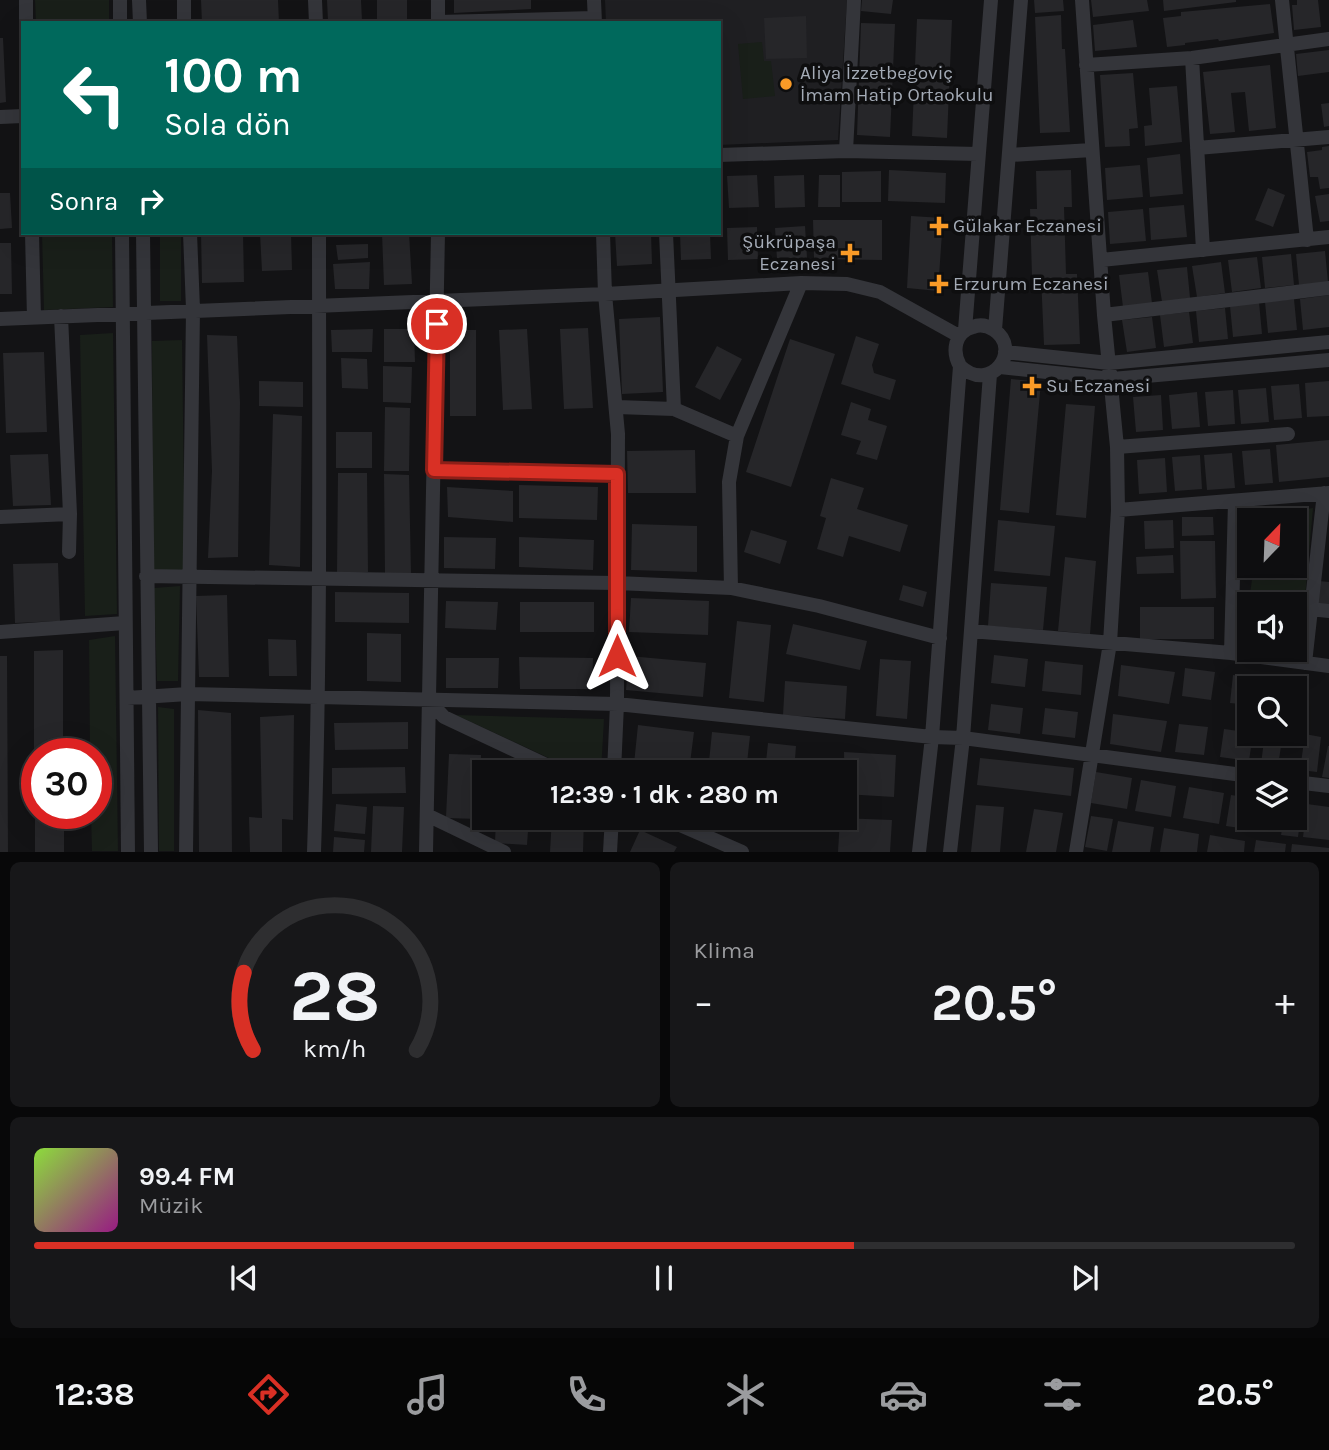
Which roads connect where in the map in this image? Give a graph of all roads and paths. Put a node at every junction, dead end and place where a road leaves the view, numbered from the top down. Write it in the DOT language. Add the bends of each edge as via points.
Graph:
graph roads {
  1 [pos="26,0"];
  2 [pos="120,0"];
  3 [pos="139,0"];
  4 [pos="184,0"];
  5 [pos="315,0"];
  6 [pos="438,0"];
  7 [pos="594,0"];
  8 [pos="854,0"];
  9 [pos="991,0"];
  10 [pos="1021,0"];
  11 [pos="1082,0"];
  12 [pos="1282,0"];
  13 [pos="26,21"];
  14 [pos="120,21"];
  15 [pos="140,21"];
  16 [pos="184,21"];
  17 [pos="316,21"];
  18 [pos="438,21"];
  19 [pos="594,21"];
  20 [pos="1329,39"];
  21 [pos="1286,44"];
  22 [pos="1192,58"];
  23 [pos="1086,65"];
  24 [pos="21,116"];
  25 [pos="0,117"];
  26 [pos="1329,136"];
  27 [pos="1295,139"];
  28 [pos="1197,148"];
  29 [pos="1092,150"];
  30 [pos="846,151"];
  31 [pos="978,154"];
  32 [pos="721,155"];
  33 [pos="1010,155"];
  34 [pos="32,235"];
  35 [pos="122,235"];
  36 [pos="143,235"];
  37 [pos="190,235"];
  38 [pos="318,235"];
  39 [pos="438,235"];
  40 [pos="603,235"];
  41 [pos="666,235"];
  42 [pos="1329,237"];
  43 [pos="1307,240"];
  44 [pos="1203,250"];
  45 [pos="1101,260"];
  46 [pos="801,283"];
  47 [pos="1329,288"];
  48 [pos="670,289"];
  49 [pos="605,294"];
  50 [pos="438,300"];
  51 [pos="318,307"];
  52 [pos="193,309"];
  53 [pos="145,313"];
  54 [pos="123,314"];
  55 [pos="1104,315"];
  56 [pos="61,316"];
  57 [pos="0,318"];
  58 [pos="34,318"];
  59 [pos="995,330"];
  60 [pos="962,333"];
  61 [pos="1329,342"];
  62 [pos="1005,352"];
  63 [pos="1329,360"];
  64 [pos="1109,363"];
  65 [pos="960,366"];
  66 [pos="995,370"];
  67 [pos="1112,379"];
  68 [pos="617,407"];
  69 [pos="674,409"];
  70 [pos="1288,434"];
  71 [pos="737,436"];
  72 [pos="1117,446"];
  73 [pos="434,470"];
  74 [pos="617,474"];
  75 [pos="1326,493"];
  76 [pos="1236,502"];
  77 [pos="1118,510"];
  78 [pos="70,514"];
  79 [pos="0,517"];
  80 [pos="69,552"];
  81 [pos="146,576"];
  82 [pos="189,576"];
  83 [pos="320,578"];
  84 [pos="432,580"];
  85 [pos="617,583"];
  86 [pos="731,588"];
  87 [pos="1310,609"];
  88 [pos="1329,611"];
  89 [pos="125,624"];
  90 [pos="971,631"];
  91 [pos="0,632"];
  92 [pos="940,638"];
  93 [pos="1110,643"];
  94 [pos="1231,653"];
  95 [pos="1305,663"];
  96 [pos="1329,666"];
  97 [pos="188,694"];
  98 [pos="319,697"];
  99 [pos="127,698"];
  100 [pos="148,698"];
  101 [pos="428,700"];
  102 [pos="617,704"];
  103 [pos="932,737"];
  104 [pos="963,738"];
  105 [pos="1092,755"];
  106 [pos="535,760"];
  107 [pos="615,760"];
  108 [pos="1237,774"];
  109 [pos="1307,783"];
  110 [pos="1329,786"];
  111 [pos="427,814"];
  112 [pos="611,830"];
  113 [pos="691,830"];
  114 [pos="128,852"];
  115 [pos="151,852"];
  116 [pos="186,852"];
  117 [pos="314,852"];
  118 [pos="426,852"];
  119 [pos="504,852"];
  120 [pos="610,852"];
  121 [pos="741,852"];
  122 [pos="919,852"];
  123 [pos="950,852"];
  124 [pos="1076,852"];
  1 -- 13 [label="street"];
  2 -- 14 [label="street"];
  3 -- 15 [label="street"];
  4 -- 16 [label="street"];
  5 -- 17 [label="street"];
  6 -- 18 [label="street"];
  7 -- 19 [label="street"];
  8 -- 30 [label="street"];
  9 -- 31 [label="street"];
  10 -- 33 [label="street"];
  11 -- 23 [label="street"];
  12 -- 21 [label="street"];
  20 -- 21 [label="street"];
  21 -- 22 [label="street"];
  21 -- 27 [label="street"];
  22 -- 23 [label="street"];
  22 -- 28 [label="street"];
  23 -- 29 [label="street"];
  24 -- 25 [label="street"];
  26 -- 27 [label="street"];
  27 -- 28 [label="street"];
  27 -- 43 [label="street"];
  28 -- 44 [label="street"];
  29 -- 33 [label="street"];
  29 -- 45 [label="street"];
  30 -- 31 [label="street"];
  30 -- 32 [label="street"];
  31 -- 60 [label="street"];
  33 -- 59 [label="street"];
  34 -- 58 [label="street"];
  35 -- 54 [label="street"];
  36 -- 53 [label="street"];
  37 -- 52 [label="street"];
  38 -- 51 [label="street"];
  39 -- 50 [label="street"];
  40 -- 49 [label="street"];
  41 -- 48 [label="street"];
  42 -- 43 [label="street"];
  43 -- 44 [label="street"];
  44 -- 45 [label="street"];
  45 -- 55 [label="street"];
  46 -- 48 [label="street"];
  46 -- 60 [label="street" via="847,284 880,292"];
  46 -- 71 [label="street"];
  47 -- 55 [label="street"];
  48 -- 49 [label="street"];
  48 -- 69 [label="street"];
  49 -- 50 [label="street"];
  49 -- 68 [label="street"];
  50 -- 51 [label="street"];
  50 -- 73 [label="street"];
  51 -- 52 [label="street"];
  51 -- 83 [label="street"];
  52 -- 53 [label="street"];
  52 -- 82 [label="street"];
  53 -- 54 [label="street"];
  53 -- 81 [label="street"];
  54 -- 56 [label="street"];
  54 -- 89 [label="street"];
  55 -- 64 [label="street"];
  56 -- 58 [label="street"];
  56 -- 78 [label="street"];
  57 -- 58 [label="street"];
  59 -- 60 [label="street" via="980,325"];
  59 -- 62 [label="street"];
  60 -- 65 [label="street" via="955,351"];
  61 -- 64 [label="street"];
  62 -- 64 [label="street"];
  62 -- 66 [label="street"];
  63 -- 67 [label="street"];
  64 -- 67 [label="street"];
  65 -- 66 [label="street" via="974,375"];
  65 -- 92 [label="street"];
  66 -- 67 [label="street"];
  66 -- 90 [label="street"];
  67 -- 72 [label="street"];
  68 -- 69 [label="street"];
  68 -- 74 [label="street"];
  69 -- 71 [label="street"];
  70 -- 72 [label="street"];
  71 -- 86 [label="street" via="729,482"];
  72 -- 77 [label="street"];
  73 -- 74 [label="street"];
  73 -- 84 [label="street"];
  74 -- 85 [label="street"];
  75 -- 76 [label="street"];
  75 -- 87 [label="street"];
  76 -- 77 [label="street"];
  76 -- 94 [label="street"];
  77 -- 93 [label="street"];
  78 -- 79 [label="street"];
  78 -- 80 [label="street"];
  81 -- 82 [label="street"];
  81 -- 100 [label="street"];
  82 -- 83 [label="street"];
  82 -- 97 [label="street"];
  83 -- 84 [label="street"];
  83 -- 98 [label="street"];
  84 -- 85 [label="street"];
  84 -- 101 [label="street"];
  85 -- 86 [label="street"];
  85 -- 102 [label="street"];
  86 -- 92 [label="street"];
  87 -- 88 [label="street"];
  87 -- 95 [label="street"];
  89 -- 91 [label="street"];
  89 -- 99 [label="street"];
  90 -- 93 [label="street"];
  90 -- 104 [label="street"];
  92 -- 103 [label="street"];
  93 -- 94 [label="street"];
  93 -- 105 [label="street"];
  94 -- 95 [label="street"];
  95 -- 96 [label="street"];
  97 -- 98 [label="street"];
  97 -- 100 [label="street"];
  97 -- 116 [label="street"];
  98 -- 101 [label="street"];
  98 -- 117 [label="street"];
  99 -- 100 [label="street"];
  99 -- 114 [label="street"];
  100 -- 115 [label="street"];
  101 -- 102 [label="street"];
  101 -- 106 [label="street" via="444,717"];
  101 -- 111 [label="street"];
  102 -- 103 [label="street"];
  102 -- 107 [label="street"];
  103 -- 104 [label="street"];
  103 -- 122 [label="street"];
  104 -- 105 [label="street"];
  104 -- 123 [label="street"];
  105 -- 108 [label="street"];
  105 -- 124 [label="street"];
  109 -- 110 [label="street"];
  111 -- 118 [label="street"];
  111 -- 119 [label="street"];
  112 -- 120 [label="street"];
  113 -- 121 [label="street"];
}
